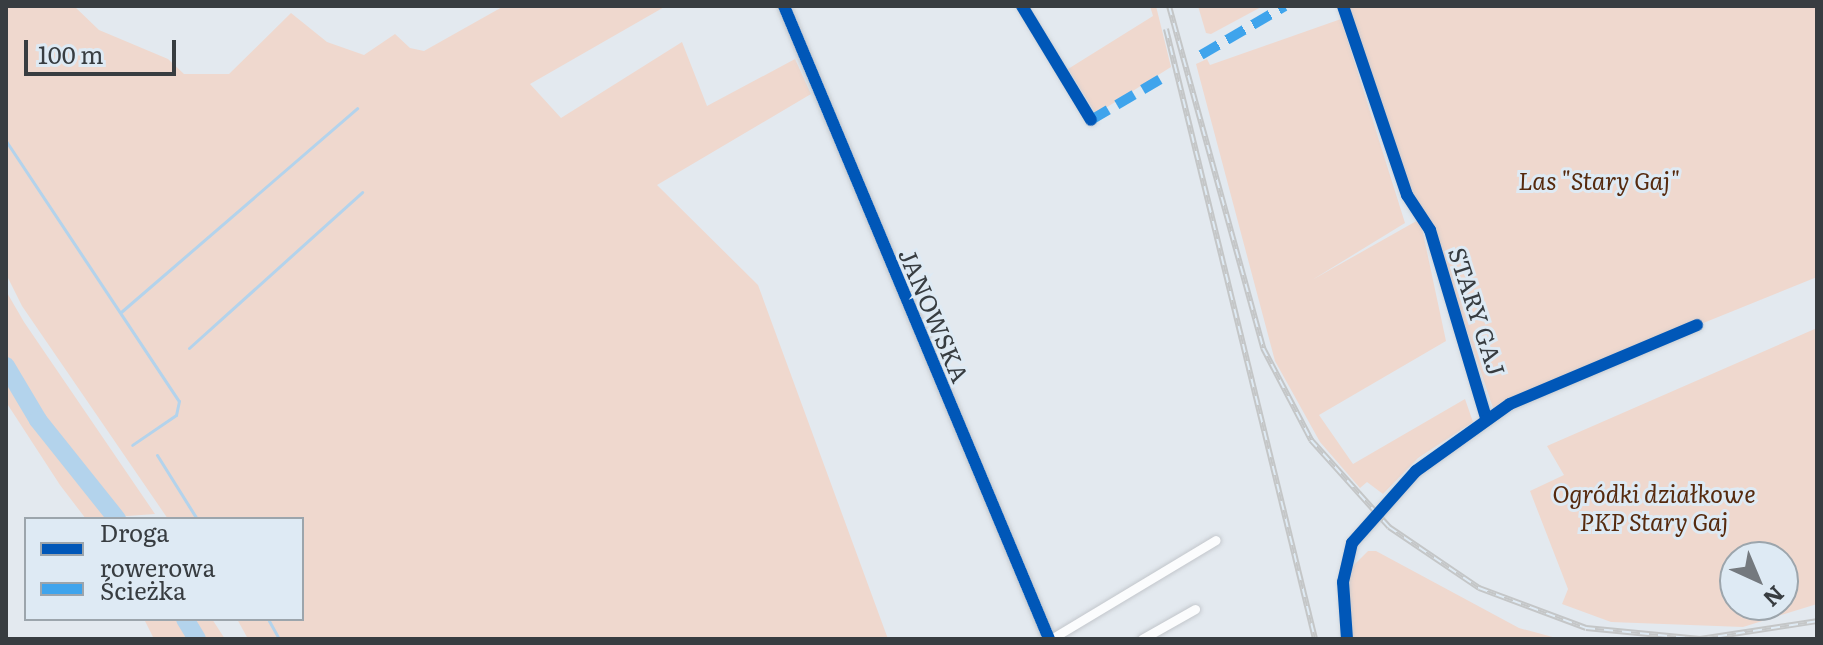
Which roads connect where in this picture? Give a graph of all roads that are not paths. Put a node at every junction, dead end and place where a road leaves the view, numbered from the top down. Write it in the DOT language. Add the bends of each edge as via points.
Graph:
graph roads {
  1 [pos="784,6"];
  2 [pos="1022,6"];
  3 [pos="1343,6"];
  4 [pos="1091,120"];
  5 [pos="1697,325"];
  6 [pos="1486,418"];
  7 [pos="1216,540"];
  8 [pos="1195,609"];
  9 [pos="1050,639"];
  10 [pos="1142,639"];
  11 [pos="1347,639"];
  1 -- 9 [label="street, JANOWSKA"];
  2 -- 4 [label="street"];
  3 -- 6 [label="street, STARY GAJ" via="1407,195 1430,230"];
  5 -- 6 [label="street, STARY GAJ"];
  6 -- 11 [label="street" via="1416,471 1357,534 1344,570"];
  7 -- 9 [label="street"];
  8 -- 10 [label="street"];
}
